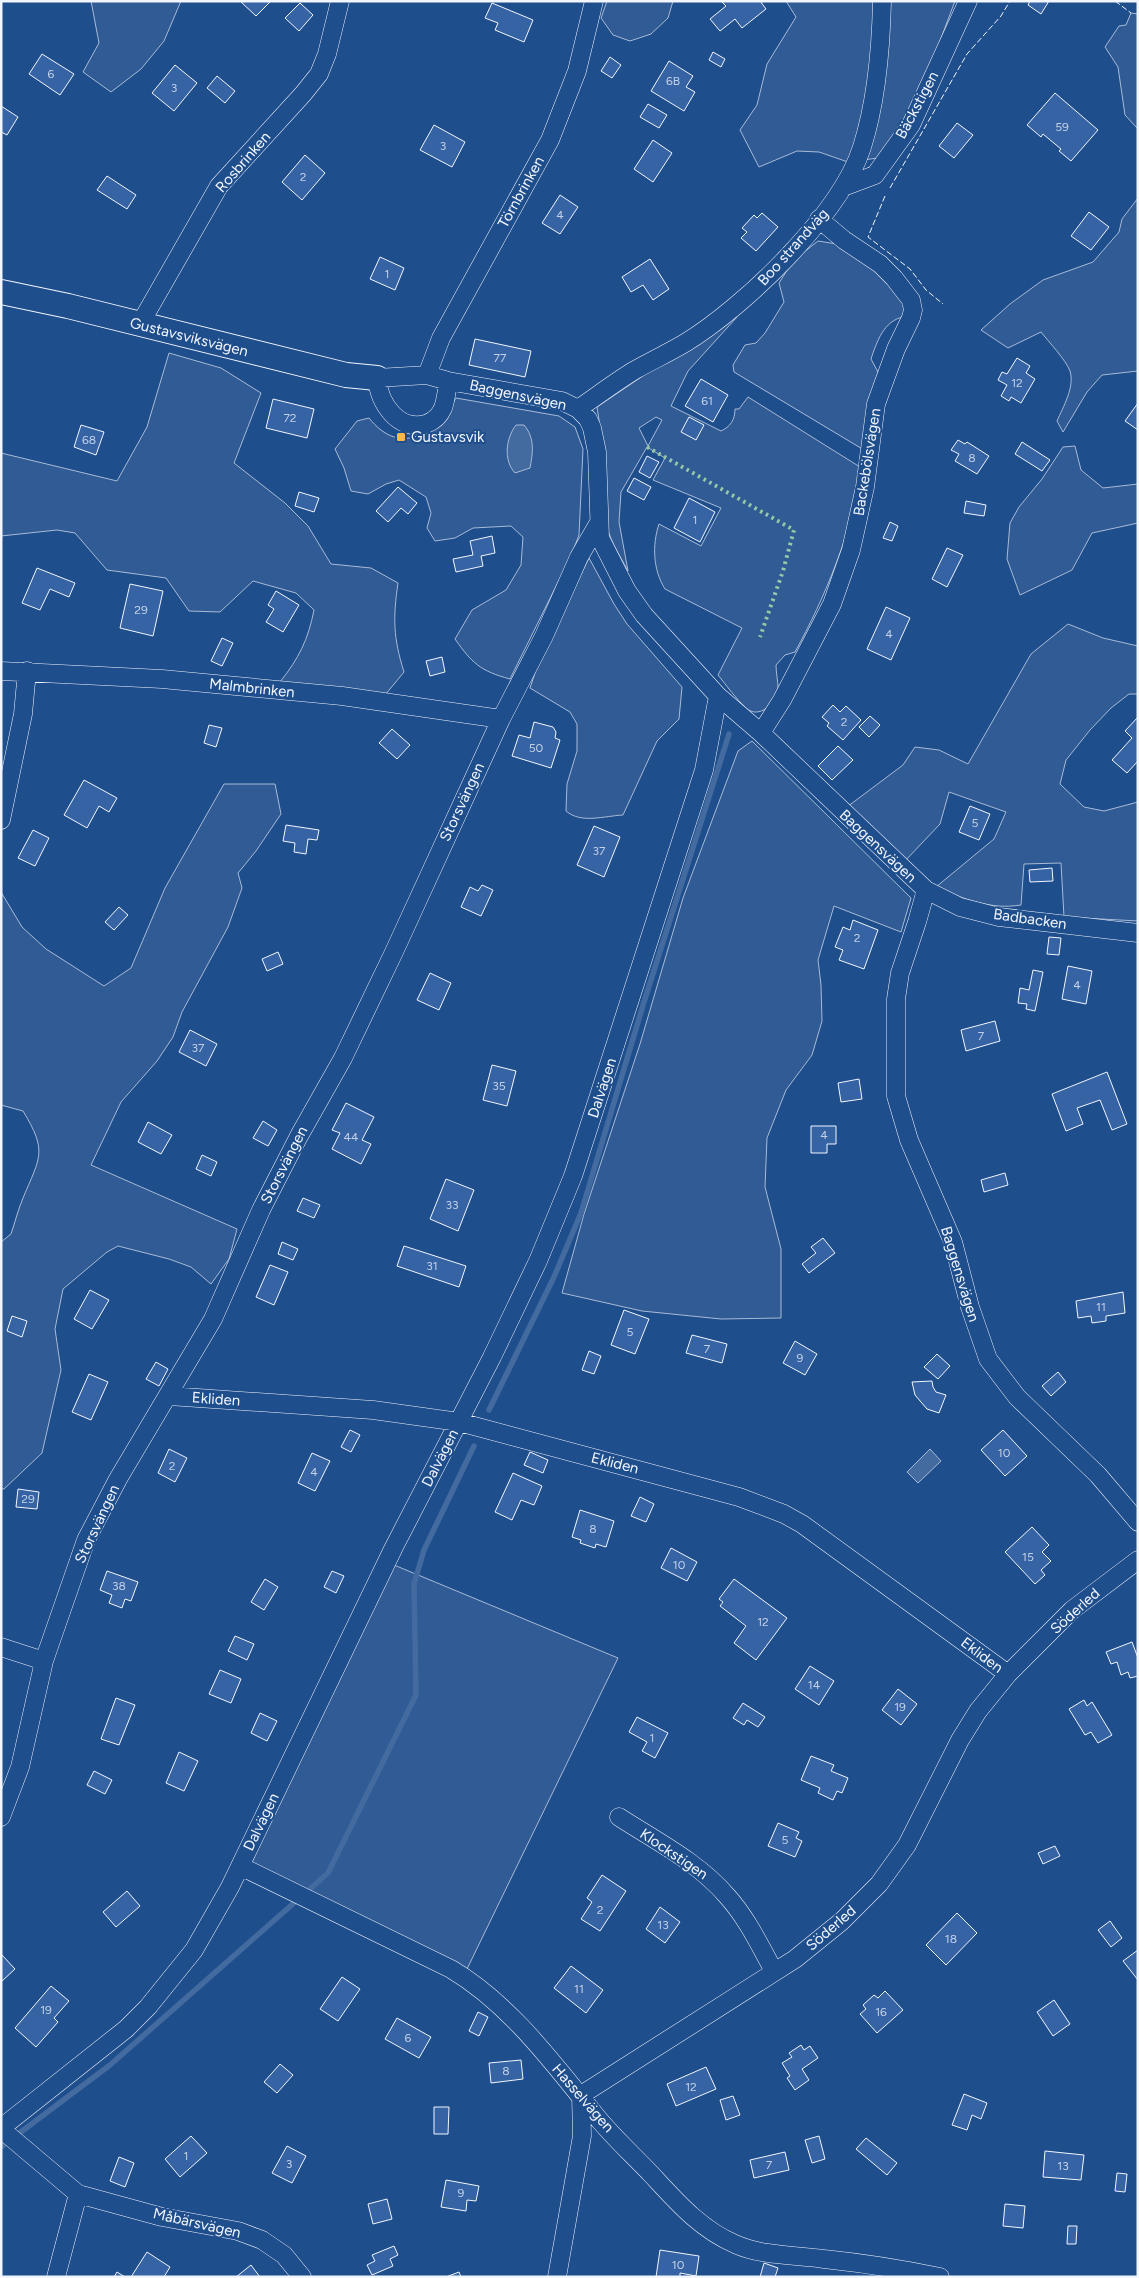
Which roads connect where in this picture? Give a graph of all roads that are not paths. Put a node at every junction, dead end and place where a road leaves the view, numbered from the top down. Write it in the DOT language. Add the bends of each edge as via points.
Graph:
graph roads {
  1 [pos="340,1"];
  2 [pos="594,1"];
  3 [pos="882,1"];
  4 [pos="968,1"];
  5 [pos="844,187"];
  6 [pos="819,219"];
  7 [pos="1,292"];
  8 [pos="140,324"];
  9 [pos="427,375"];
  10 [pos="377,378"];
  11 [pos="448,381"];
  12 [pos="578,409"];
  13 [pos="598,524"];
  14 [pos="1,671"];
  15 [pos="27,671"];
  16 [pos="718,696"];
  17 [pos="501,719"];
  18 [pos="761,733"];
  19 [pos="1,820"];
  20 [pos="926,890"];
  21 [pos="1138,932"];
  22 [pos="169,1396"];
  23 [pos="459,1422"];
  24 [pos="1138,1522"];
  25 [pos="1138,1560"];
  26 [pos="1,1647"];
  27 [pos="44,1661"];
  28 [pos="1008,1674"];
  29 [pos="1,1817"];
  30 [pos="619,1817"];
  31 [pos="240,1866"];
  32 [pos="774,1971"];
  33 [pos="581,2094"];
  34 [pos="1,2129"];
  35 [pos="78,2194"];
  36 [pos="56,2277"];
  37 [pos="302,2277"];
  38 [pos="558,2277"];
  39 [pos="940,2277"];
  1 -- 8 [label="street, Rosbrinken" via="319,74 220,186"];
  2 -- 9 [label="street, Törnbrinken" via="577,71 550,140 441,338"];
  3 -- 5 [label="street, Boo strandväg" via="870,116 862,147"];
  4 -- 5 [label="street, Bäckstigen" via="911,125 875,175"];
  5 -- 6 [label="street, Boo strandväg"];
  6 -- 12 [label="street, Boo strandväg" via="767,278 723,316"];
  6 -- 18 [label="street, Backebölsvägen" via="880,264 911,300 913,310 876,404 866,487 851,550 832,604"];
  7 -- 8 [label="street, Gustavsviksvägen"];
  8 -- 10 [label="street, Gustavsviksvägen" via="346,375"];
  9 -- 10 [label="street, Baggensvägen"];
  9 -- 11 [label="street, Baggensvägen"];
  10 -- 11 [label="street" via="380,394 388,409 407,425 418,426 438,416 443,408"];
  11 -- 12 [label="street, Baggensvägen" via="562,401"];
  12 -- 13 [label="street, Baggensvägen" via="592,428 597,452"];
  13 -- 16 [label="street, Baggensvägen" via="605,550 627,592"];
  13 -- 17 [label="street, Storsvängen"];
  14 -- 15 [label="street, Malmbrinken"];
  15 -- 17 [label="street, Malmbrinken" via="162,679 342,696"];
  15 -- 19 [label="street" via="23,714"];
  16 -- 18 [label="street, Baggensvägen"];
  16 -- 23 [label="street, Dalvägen" via="704,770 573,1176 538,1261"];
  17 -- 22 [label="street, Storsvängen" via="343,1058 261,1210 213,1319"];
  18 -- 20 [label="street, Baggensvägen"];
  20 -- 21 [label="street, Badbacken" via="960,907 999,917"];
  20 -- 24 [label="street, Baggensvägen" via="900,973 896,998 896,1096 909,1140 954,1242 988,1359 1017,1397 1098,1475"];
  22 -- 23 [label="street, Ekliden" via="373,1410"];
  22 -- 27 [label="street, Storsvängen" via="118,1479 86,1540"];
  23 -- 28 [label="street, Ekliden" via="685,1481 784,1514 849,1556"];
  23 -- 31 [label="street, Dalvägen" via="393,1549"];
  25 -- 28 [label="street, Söderled" via="1072,1610"];
  26 -- 27 [label="street"];
  27 -- 29 [label="street, Storsvängen" via="20,1767"];
  28 -- 32 [label="street, Söderled" via="978,1711 891,1870 842,1921"];
  30 -- 32 [label="street, Klockstigen" via="709,1876 742,1916"];
  31 -- 33 [label="street, Hasselvägen" via="473,1982 496,2001"];
  31 -- 34 [label="street, Dalvägen" via="194,1950 148,2007 126,2029"];
  32 -- 33 [label="street, Söderled"];
  33 -- 38 [label="street" via="582,2136"];
  33 -- 39 [label="street, Hasselvägen" via="597,2117 675,2199 714,2234 758,2251 878,2265"];
  34 -- 35 [label="street"];
  35 -- 36 [label="street"];
  35 -- 37 [label="street, Måbärsvägen" via="162,2217 238,2231 262,2240 284,2255"];
}
